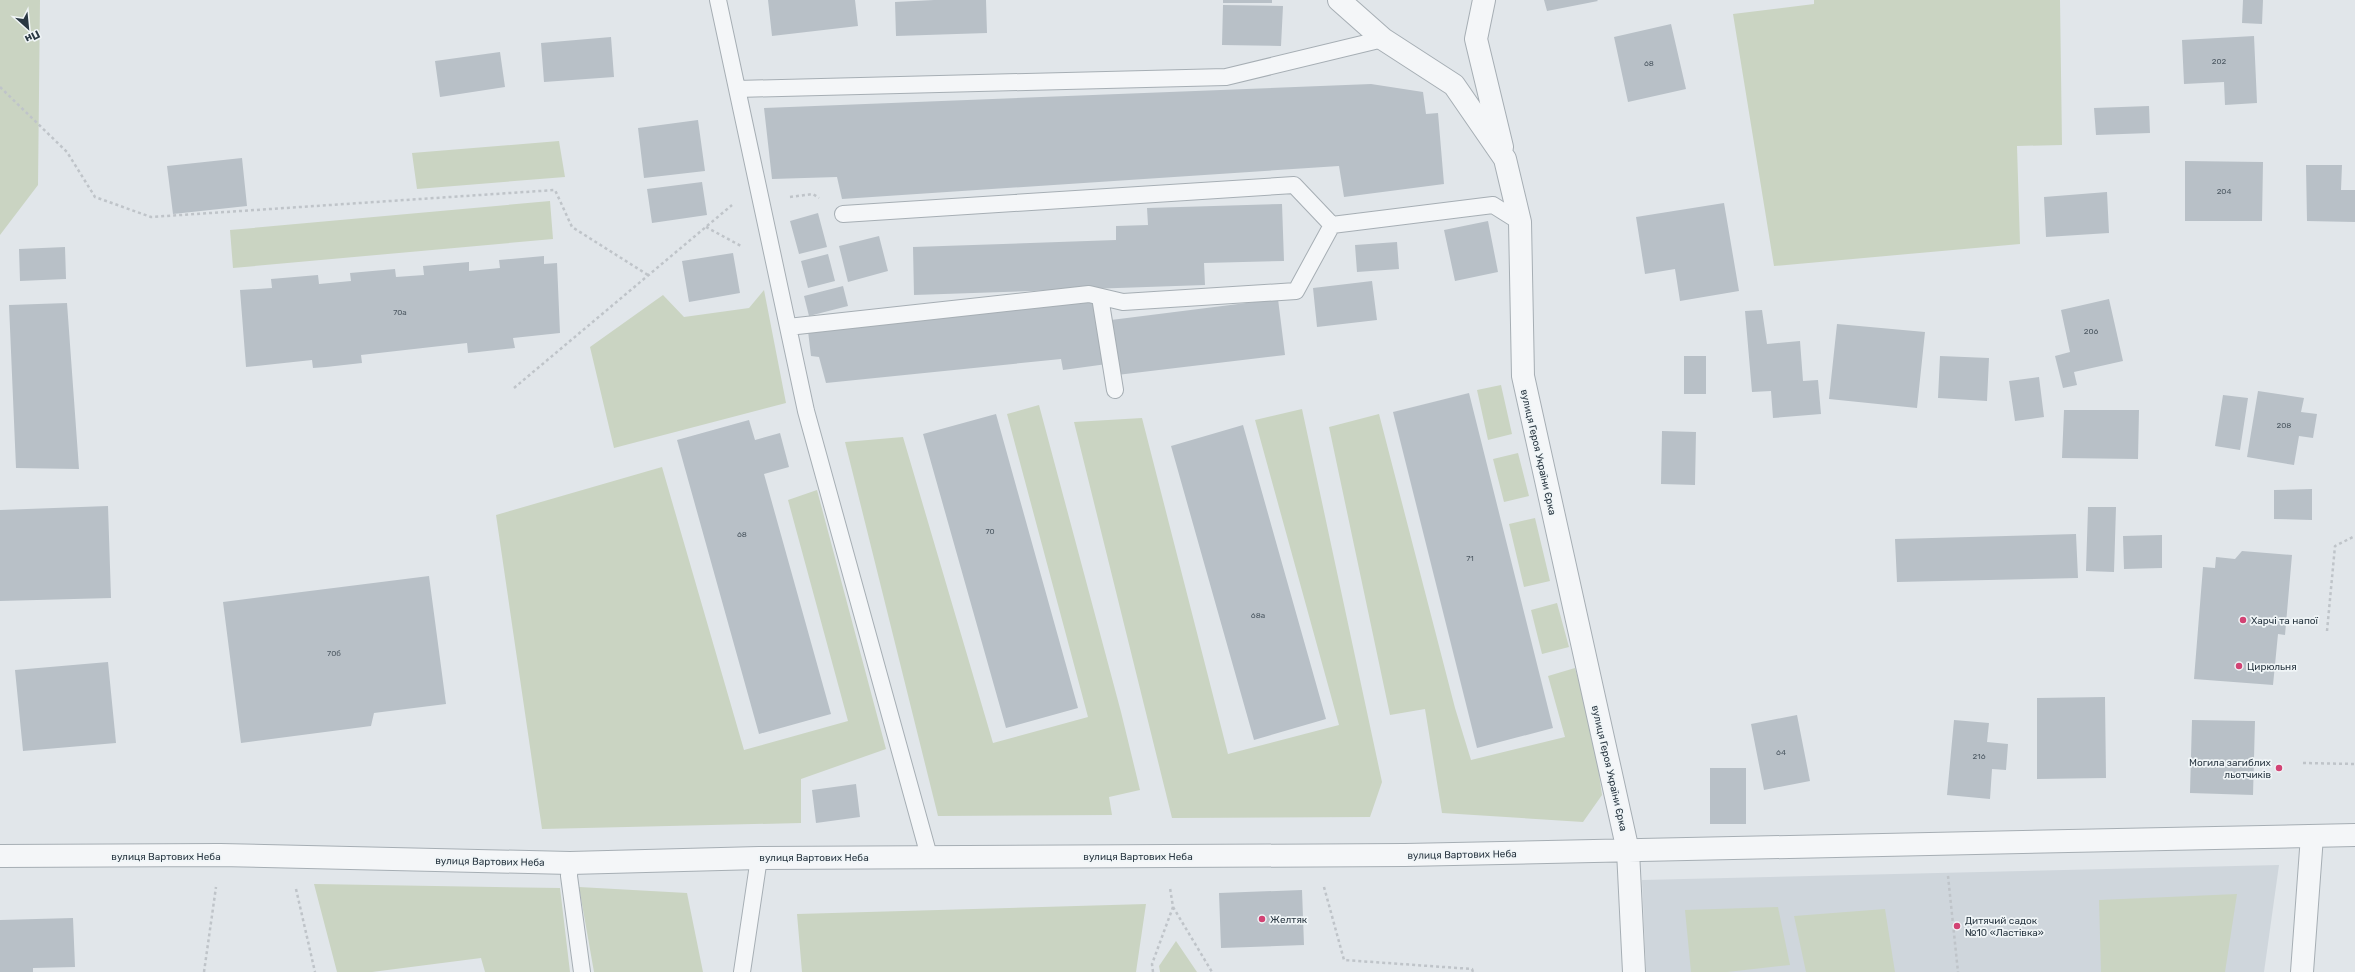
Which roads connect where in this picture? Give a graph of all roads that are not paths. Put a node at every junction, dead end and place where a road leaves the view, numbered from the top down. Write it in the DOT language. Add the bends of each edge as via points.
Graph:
graph roads {
  1 [pos="718,0"];
  2 [pos="1339,0"];
  3 [pos="1484,0"];
  4 [pos="1383,39"];
  5 [pos="737,89"];
  6 [pos="1505,159"];
  7 [pos="843,214"];
  8 [pos="1520,222"];
  9 [pos="1332,225"];
  10 [pos="1100,297"];
  11 [pos="788,327"];
  12 [pos="1115,390"];
  13 [pos="2355,835"];
  14 [pos="2312,836"];
  15 [pos="1628,851"];
  16 [pos="0,856"];
  17 [pos="929,856"];
  18 [pos="760,858"];
  19 [pos="570,863"];
  20 [pos="582,972"];
  21 [pos="742,972"];
  22 [pos="1634,972"];
  23 [pos="2302,972"];
  1 -- 5 [label="lane"];
  2 -- 4 [label="street, вулиця Героя України Єрка"];
  3 -- 6 [label="street" via="1476,39"];
  4 -- 5 [label="lane" via="1226,77"];
  4 -- 6 [label="street, вулиця Героя України Єрка" via="1454,85"];
  5 -- 11 [label="lane"];
  6 -- 8 [label="street, вулиця Героя України Єрка"];
  7 -- 9 [label="lane" via="1294,185"];
  8 -- 9 [label="lane" via="1493,205"];
  8 -- 15 [label="street, вулиця Героя України Єрка" via="1522,376"];
  9 -- 10 [label="lane" via="1296,291 1123,302"];
  10 -- 11 [label="lane" via="1089,294"];
  10 -- 12 [label="lane"];
  11 -- 17 [label="lane" via="806,411"];
  13 -- 14 [label="street, вулиця Вартових Неба"];
  14 -- 15 [label="street, вулиця Вартових Неба"];
  14 -- 23 [label="street"];
  15 -- 17 [label="street, вулиця Вартових Неба"];
  15 -- 22 [label="street, вулиця Героя України Єрка"];
  16 -- 19 [label="street, вулиця Вартових Неба" via="220,856"];
  17 -- 18 [label="street, вулиця Вартових Неба"];
  18 -- 19 [label="street, вулиця Вартових Неба"];
  18 -- 21 [label="lane"];
  19 -- 20 [label="lane" via="569,876"];
}
